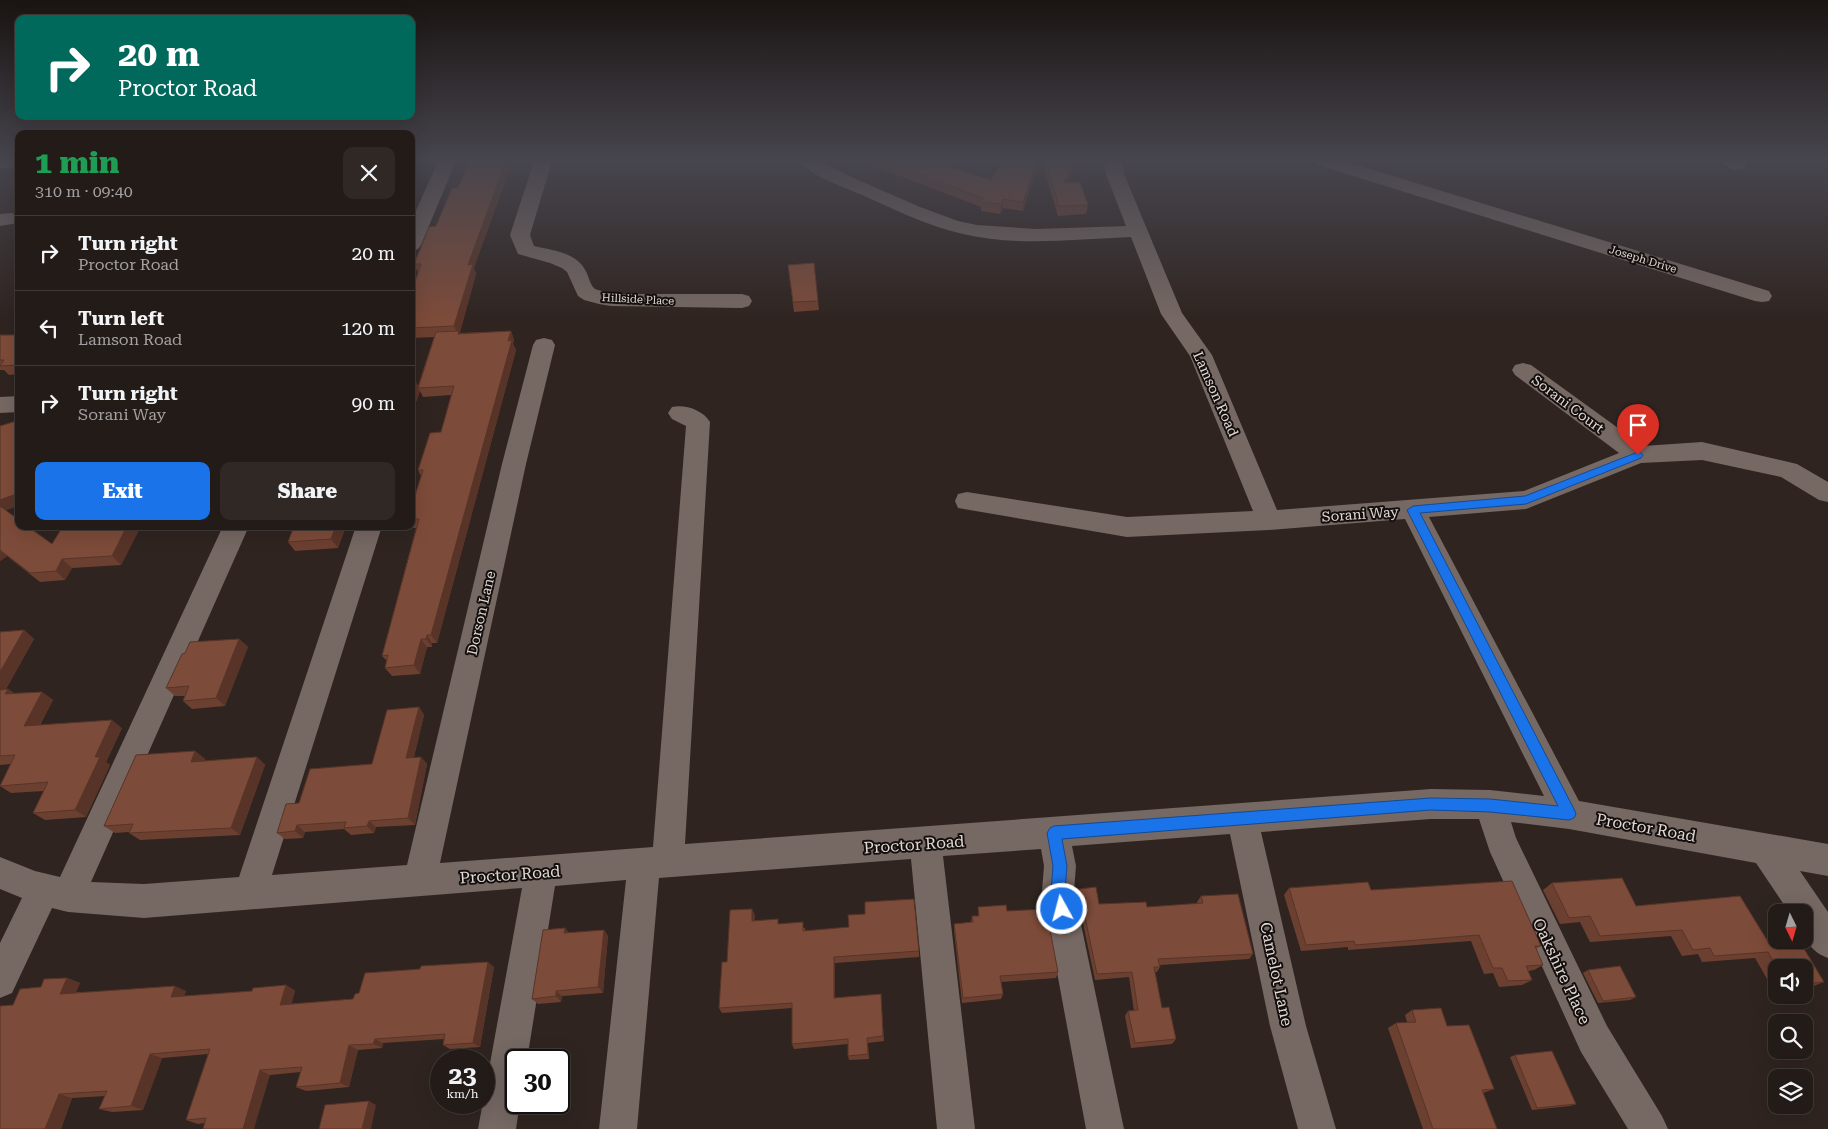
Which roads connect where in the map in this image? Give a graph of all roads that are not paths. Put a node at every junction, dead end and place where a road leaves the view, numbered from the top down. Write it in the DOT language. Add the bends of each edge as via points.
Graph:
graph roads {
  1 [pos="425,214"];
  2 [pos="527,214"];
  3 [pos="920,214"];
  4 [pos="1130,214"];
  5 [pos="1493,214"];
  6 [pos="1136,230"];
  7 [pos="415,236"];
  8 [pos="1762,296"];
  9 [pos="742,302"];
  10 [pos="544,345"];
  11 [pos="1523,370"];
  12 [pos="15,404"];
  13 [pos="0,405"];
  14 [pos="680,413"];
  15 [pos="1638,455"];
  16 [pos="1828,493"];
  17 [pos="967,501"];
  18 [pos="1413,510"];
  19 [pos="1269,520"];
  20 [pos="234,530"];
  21 [pos="368,530"];
  22 [pos="1490,805"];
  23 [pos="1569,814"];
  24 [pos="1241,818"];
  25 [pos="1054,833"];
  26 [pos="925,843"];
  27 [pos="1765,848"];
  28 [pos="1828,860"];
  29 [pos="656,863"];
  30 [pos="541,872"];
  31 [pos="0,873"];
  32 [pos="420,881"];
  33 [pos="56,893"];
  34 [pos="250,894"];
  35 [pos="1828,941"];
  36 [pos="0,981"];
  37 [pos="497,1129"];
  38 [pos="618,1129"];
  39 [pos="956,1129"];
  40 [pos="1106,1129"];
  41 [pos="1317,1129"];
  42 [pos="1649,1129"];
  1 -- 7 [label="street"];
  2 -- 9 [label="street, Hillside Place" via="520,235 525,250 573,266 583,289 592,296 611,300"];
  3 -- 6 [label="street" via="976,231 1002,234"];
  4 -- 6 [label="street, Lamson Road"];
  5 -- 8 [label="street, Joseph Drive"];
  6 -- 19 [label="street, Lamson Road" via="1172,314 1201,355"];
  10 -- 32 [label="street, Dorson Lane"];
  11 -- 15 [label="street, Sorani Court"];
  12 -- 13 [label="street"];
  14 -- 29 [label="street" via="698,422"];
  15 -- 16 [label="street, Sorani Way" via="1702,451 1788,470"];
  15 -- 18 [label="street, Sorani Way" via="1526,500"];
  17 -- 19 [label="street, Sorani Way" via="1127,527"];
  18 -- 19 [label="street, Sorani Way"];
  18 -- 23 [label="street"];
  20 -- 33 [label="street"];
  21 -- 34 [label="street"];
  22 -- 23 [label="street, Proctor Road"];
  22 -- 24 [label="street, Proctor Road" via="1431,804"];
  22 -- 42 [label="street, Oakshire Place" via="1501,841 1594,1040"];
  23 -- 27 [label="street, Proctor Road"];
  24 -- 25 [label="street, Proctor Road"];
  24 -- 41 [label="street, Camelot Lane" via="1288,1026"];
  25 -- 26 [label="street, Proctor Road"];
  25 -- 40 [label="street" via="1060,866 1058,891"];
  26 -- 29 [label="street, Proctor Road"];
  26 -- 39 [label="street"];
  27 -- 28 [label="street, Proctor Road"];
  27 -- 35 [label="street"];
  29 -- 30 [label="street, Proctor Road"];
  29 -- 38 [label="street"];
  30 -- 32 [label="street, Proctor Road"];
  30 -- 37 [label="street"];
  31 -- 33 [label="street, Proctor Road" via="22,884"];
  32 -- 34 [label="street, Proctor Road"];
  33 -- 34 [label="street, Proctor Road" via="96,900 144,901"];
  33 -- 36 [label="street"];
}
